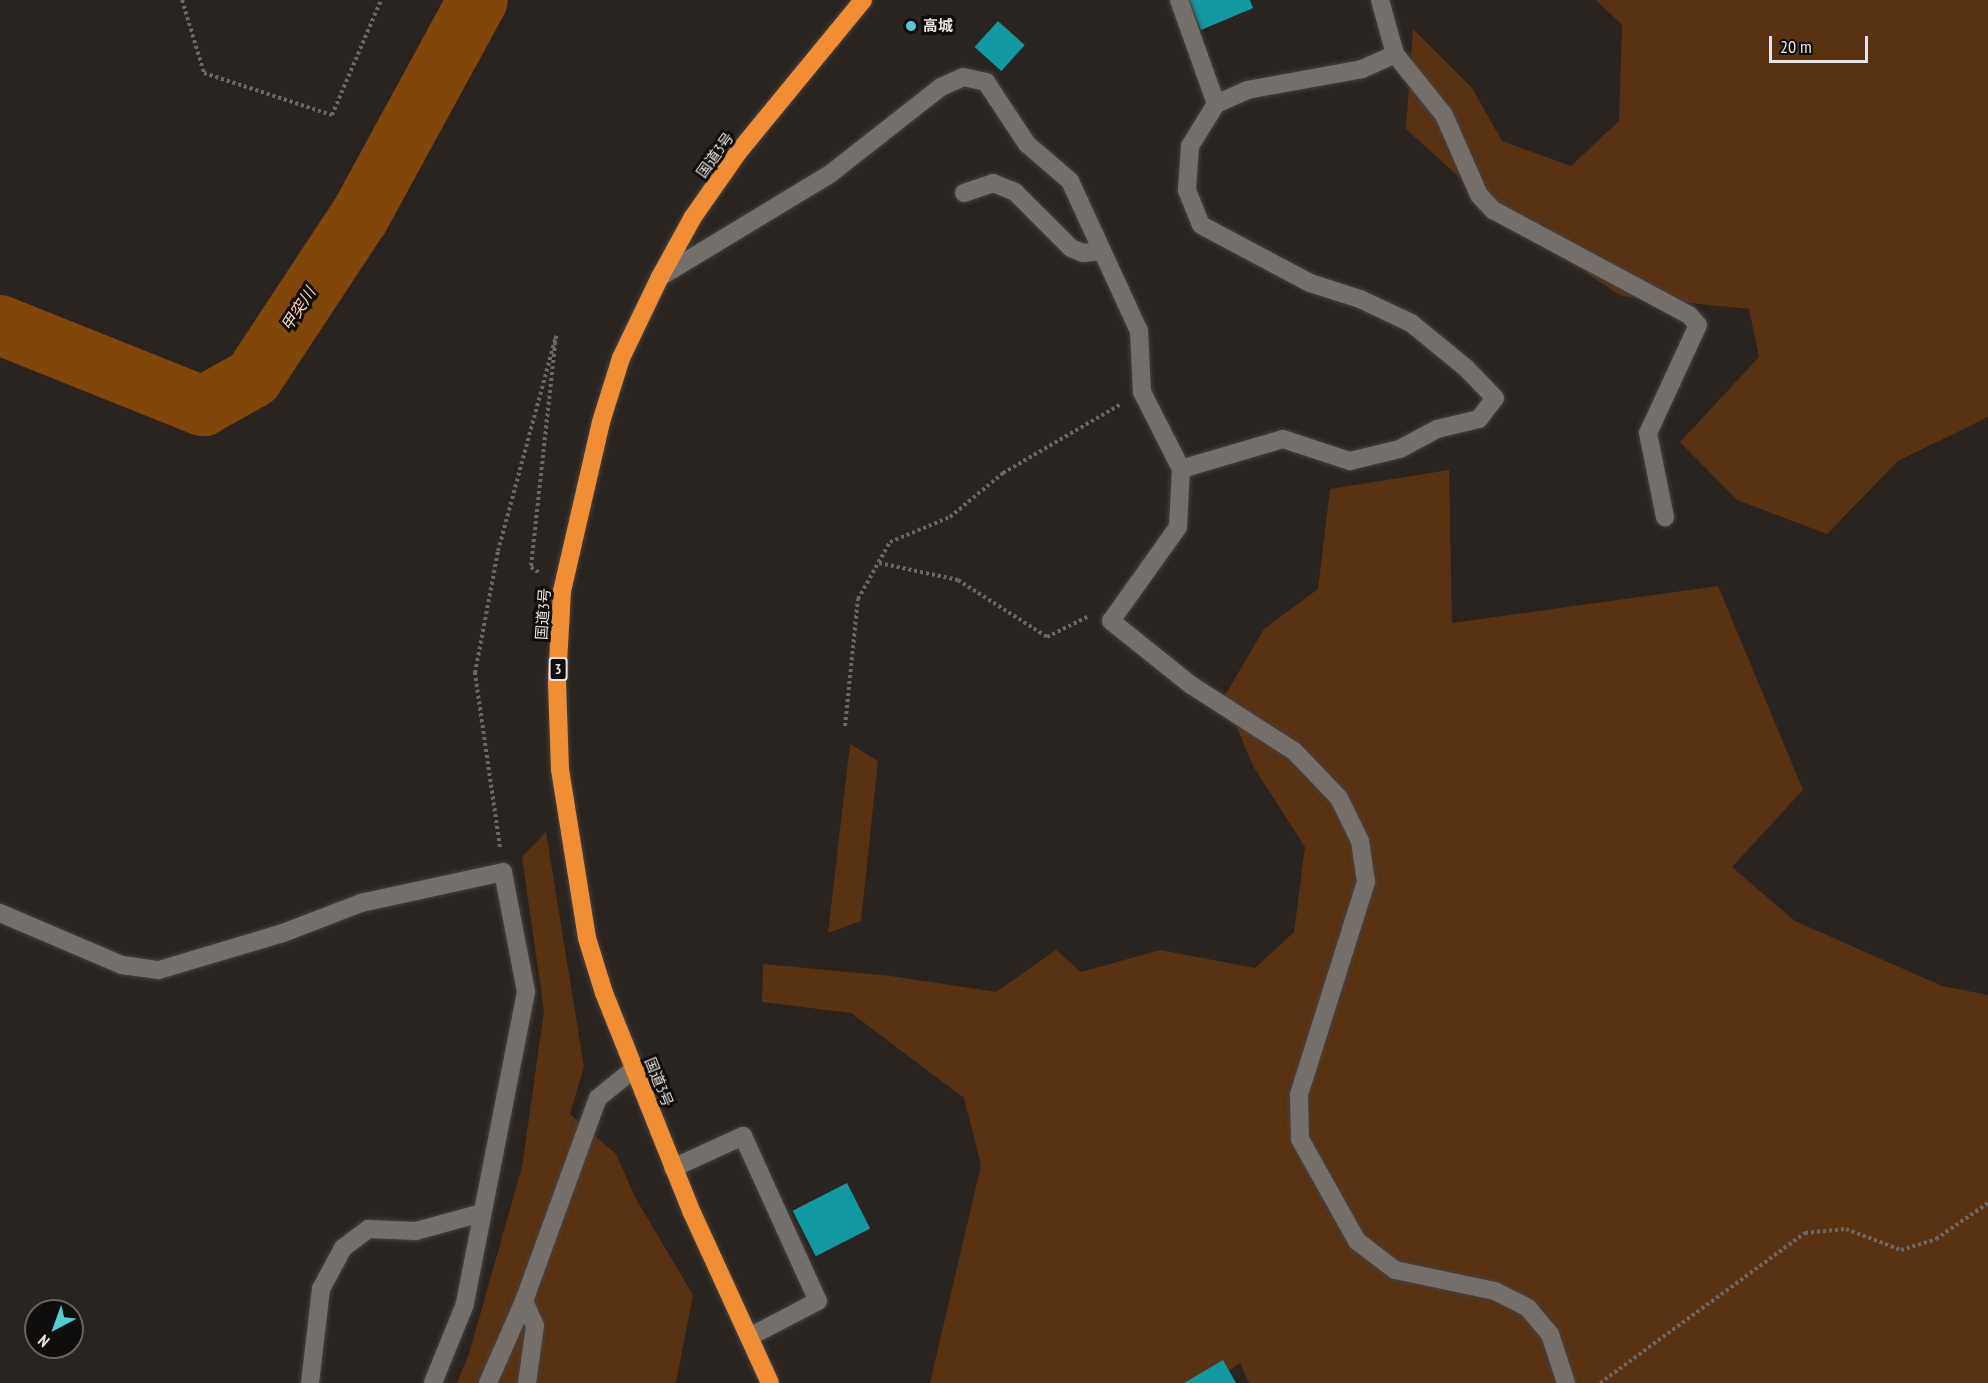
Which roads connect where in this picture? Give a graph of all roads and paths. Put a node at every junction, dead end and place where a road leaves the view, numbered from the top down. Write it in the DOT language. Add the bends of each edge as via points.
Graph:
graph roads {
  1 [pos="182,0"];
  2 [pos="381,0"];
  3 [pos="863,0"];
  4 [pos="1179,0"];
  5 [pos="1380,0"];
  6 [pos="1395,54"];
  7 [pos="1216,104"];
  8 [pos="964,193"];
  9 [pos="1101,251"];
  10 [pos="660,277"];
  11 [pos="1142,392"];
  12 [pos="1181,469"];
  13 [pos="1665,517"];
  14 [pos="879,562"];
  15 [pos="562,591"];
  16 [pos="1111,621"];
  17 [pos="845,726"];
  18 [pos="503,872"];
  19 [pos="0,913"];
  20 [pos="634,1069"];
  21 [pos="673,1167"];
  22 [pos="1988,1203"];
  23 [pos="482,1213"];
  24 [pos="524,1301"];
  25 [pos="749,1337"];
  26 [pos="310,1383"];
  27 [pos="433,1383"];
  28 [pos="488,1383"];
  29 [pos="527,1383"];
  30 [pos="770,1383"];
  31 [pos="1566,1383"];
  32 [pos="1600,1383"];
  1 -- 2 [label="path" via="204,73 332,115"];
  3 -- 10 [label="highway, 国道3号 / 3" via="740,150 693,217"];
  4 -- 7 [label="street"];
  5 -- 6 [label="street"];
  6 -- 7 [label="street" via="1362,69 1247,90"];
  6 -- 13 [label="street" via="1444,115 1479,195 1493,210 1689,315 1698,325 1648,433"];
  7 -- 12 [label="street" via="1190,146 1187,190 1201,225 1310,283 1360,299 1411,323 1466,368 1495,398 1479,419 1437,429 1400,449 1350,461 1283,440"];
  8 -- 9 [label="street" via="993,183 1015,192 1071,248 1083,253"];
  9 -- 10 [label="street" via="1070,181 1028,144 986,82 963,77 941,87 830,174"];
  9 -- 11 [label="street" via="1139,331"];
  10 -- 15 [label="highway, 国道3号 / 3" via="621,358 601,422"];
  11 -- 12 [label="street"];
  11 -- 14 [label="path" via="1003,473 950,517 890,542"];
  12 -- 16 [label="street" via="1178,527"];
  14 -- 16 [label="path" via="958,580 1047,637 1086,617"];
  14 -- 17 [label="path" via="858,599"];
  15 -- 18 [label="path" via="531,567 556,336 498,551 475,673"];
  15 -- 20 [label="highway, 国道3号 / 3" via="557,681 560,758 573,861 587,938"];
  16 -- 31 [label="street" via="1191,686 1294,751 1339,798 1360,841 1366,882 1299,1095 1300,1139 1357,1241 1395,1270 1495,1291 1527,1308 1550,1334"];
  18 -- 19 [label="street" via="361,903 283,933 159,970 123,964"];
  18 -- 23 [label="street" via="526,992"];
  20 -- 21 [label="highway, 国道3号 / 3"];
  20 -- 24 [label="street" via="598,1098"];
  21 -- 25 [label="highway, 国道3号 / 3"];
  21 -- 25 [label="street" via="743,1136 818,1301"];
  22 -- 32 [label="path" via="1936,1239 1901,1250 1846,1229 1805,1233"];
  23 -- 26 [label="street" via="416,1231 368,1229 343,1248 321,1289"];
  23 -- 27 [label="street" via="465,1304"];
  24 -- 28 [label="street"];
  24 -- 29 [label="street" via="535,1326"];
  25 -- 30 [label="highway, 国道3号 / 3"];
}
